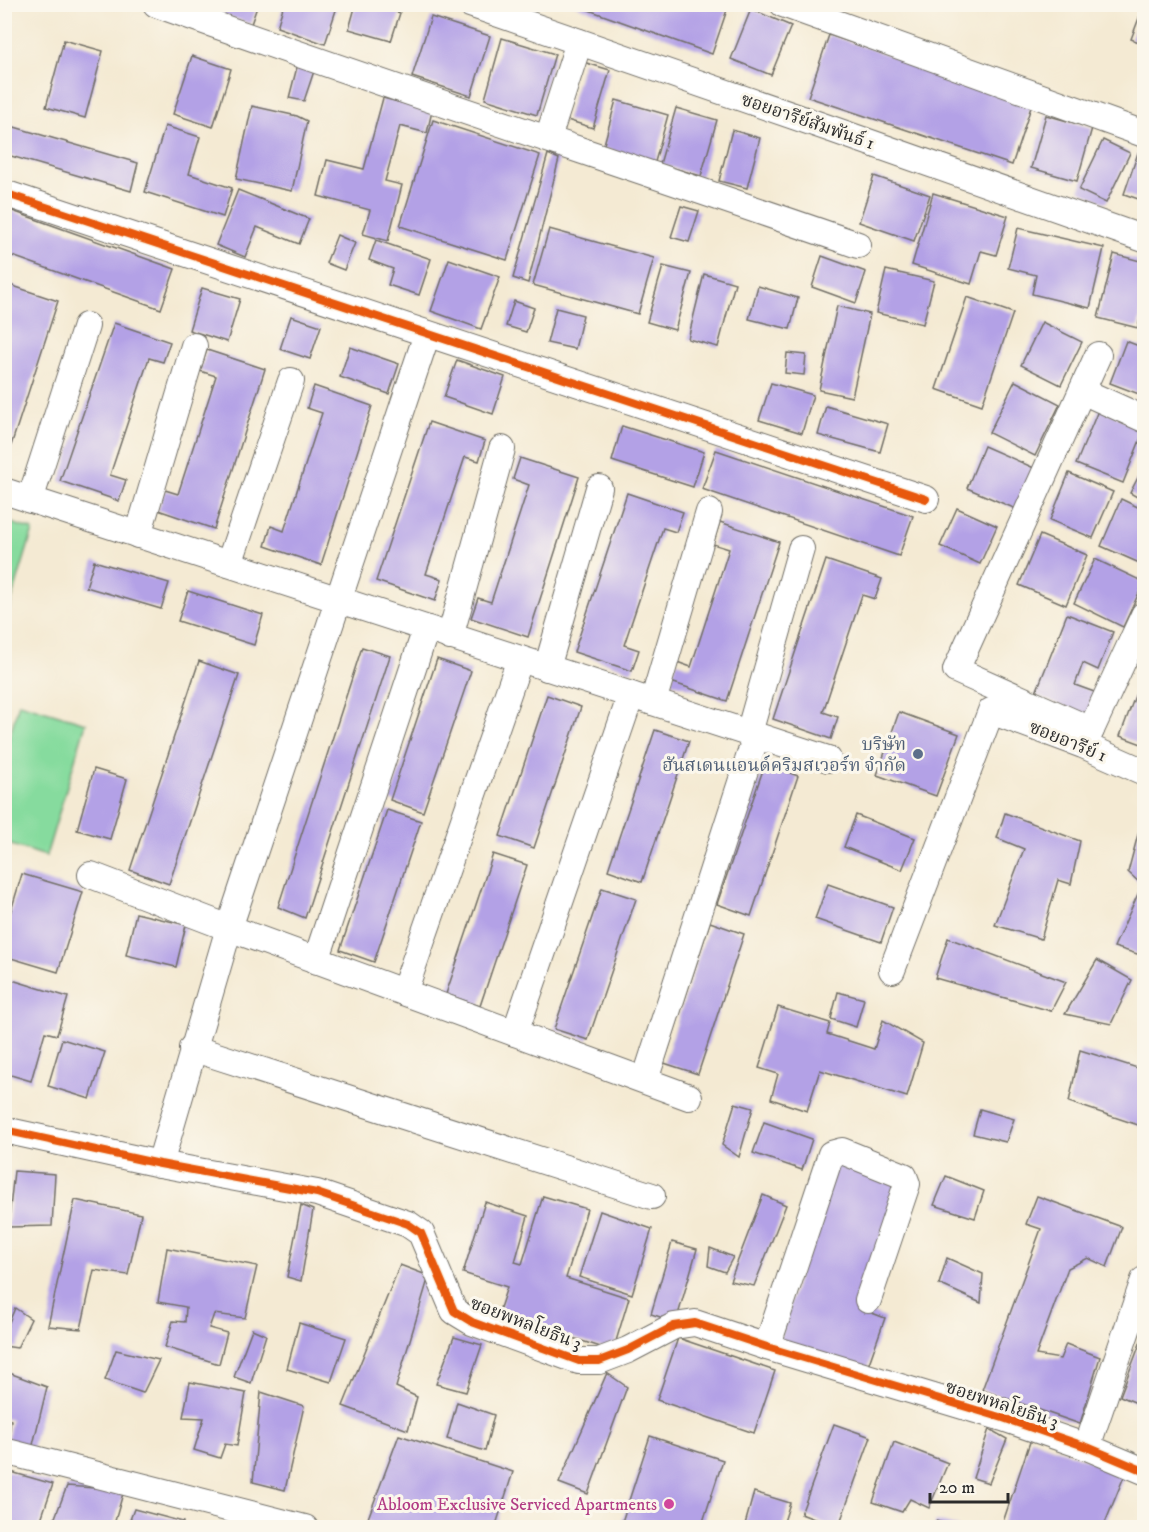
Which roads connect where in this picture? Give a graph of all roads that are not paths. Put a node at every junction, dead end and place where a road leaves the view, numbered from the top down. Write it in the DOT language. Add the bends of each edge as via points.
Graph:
graph roads {
  1 [pos="156,4"];
  2 [pos="470,4"];
  3 [pos="792,6"];
  4 [pos="579,42"];
  5 [pos="1144,134"];
  6 [pos="548,138"];
  7 [pos="4,194"];
  8 [pos="1144,239"];
  9 [pos="858,245"];
  10 [pos="86,326"];
  11 [pos="427,334"];
  12 [pos="194,346"];
  13 [pos="1098,355"];
  14 [pos="291,381"];
  15 [pos="1082,391"];
  16 [pos="1144,419"];
  17 [pos="502,449"];
  18 [pos="598,488"];
  19 [pos="4,491"];
  20 [pos="926,499"];
  21 [pos="30,500"];
  22 [pos="709,512"];
  23 [pos="138,535"];
  24 [pos="801,549"];
  25 [pos="229,564"];
  26 [pos="339,600"];
  27 [pos="1144,615"];
  28 [pos="438,633"];
  29 [pos="520,659"];
  30 [pos="547,668"];
  31 [pos="642,699"];
  32 [pos="1050,723"];
  33 [pos="753,735"];
  34 [pos="1087,738"];
  35 [pos="828,759"];
  36 [pos="1144,772"];
  37 [pos="91,875"];
  38 [pos="229,928"];
  39 [pos="316,960"];
  40 [pos="892,970"];
  41 [pos="404,992"];
  42 [pos="515,1033"];
  43 [pos="192,1048"];
  44 [pos="645,1080"];
  45 [pos="689,1097"];
  46 [pos="4,1130"];
  47 [pos="160,1164"];
  48 [pos="652,1196"];
  49 [pos="1144,1280"];
  50 [pos="868,1300"];
  51 [pos="767,1347"];
  52 [pos="1087,1447"];
  53 [pos="4,1450"];
  54 [pos="1144,1471"];
  55 [pos="305,1527"];
  1 -- 6 [label="street"];
  2 -- 4 [label="street, ซอยอารีย์สัมพันธ์ 1"];
  3 -- 5 [label="street"];
  4 -- 6 [label="street"];
  4 -- 8 [label="street, ซอยอารีย์สัมพันธ์ 1"];
  6 -- 9 [label="street"];
  7 -- 11 [label="street"];
  10 -- 21 [label="street"];
  11 -- 20 [label="street"];
  11 -- 26 [label="street"];
  12 -- 23 [label="street"];
  13 -- 15 [label="street"];
  14 -- 25 [label="street"];
  15 -- 16 [label="street"];
  15 -- 32 [label="street" via="956,670"];
  17 -- 28 [label="street"];
  18 -- 30 [label="street"];
  19 -- 21 [label="street"];
  21 -- 23 [label="street"];
  22 -- 31 [label="street"];
  23 -- 25 [label="street"];
  24 -- 33 [label="street"];
  25 -- 26 [label="street"];
  26 -- 28 [label="street"];
  26 -- 38 [label="street"];
  27 -- 34 [label="street"];
  28 -- 29 [label="street"];
  28 -- 39 [label="street"];
  29 -- 30 [label="street"];
  29 -- 41 [label="street"];
  30 -- 31 [label="street"];
  31 -- 33 [label="street"];
  31 -- 42 [label="street"];
  32 -- 34 [label="street, ซอยอารีย์ 1"];
  32 -- 40 [label="street, ซอยอารีย์ 1" via="991,711"];
  33 -- 35 [label="street"];
  33 -- 44 [label="street"];
  34 -- 36 [label="street, ซอยอารีย์ 1"];
  37 -- 38 [label="street"];
  38 -- 39 [label="street"];
  38 -- 43 [label="street"];
  39 -- 41 [label="street"];
  41 -- 42 [label="street"];
  42 -- 44 [label="street"];
  43 -- 47 [label="street"];
  43 -- 48 [label="street"];
  44 -- 45 [label="street"];
  46 -- 47 [label="street, ซอยพหลโยธิน 3"];
  47 -- 51 [label="street, ซอยพหลโยธิน 3" via="317,1193 408,1224 421,1233 454,1311 472,1322 579,1361 599,1361 674,1326 694,1323"];
  49 -- 52 [label="street"];
  50 -- 51 [label="street" via="907,1184 904,1176 842,1151 831,1154"];
  51 -- 52 [label="street, ซอยพหลโยธิน 3"];
  52 -- 54 [label="street, ซอยพหลโยธิน 3"];
  53 -- 55 [label="street"];
}
